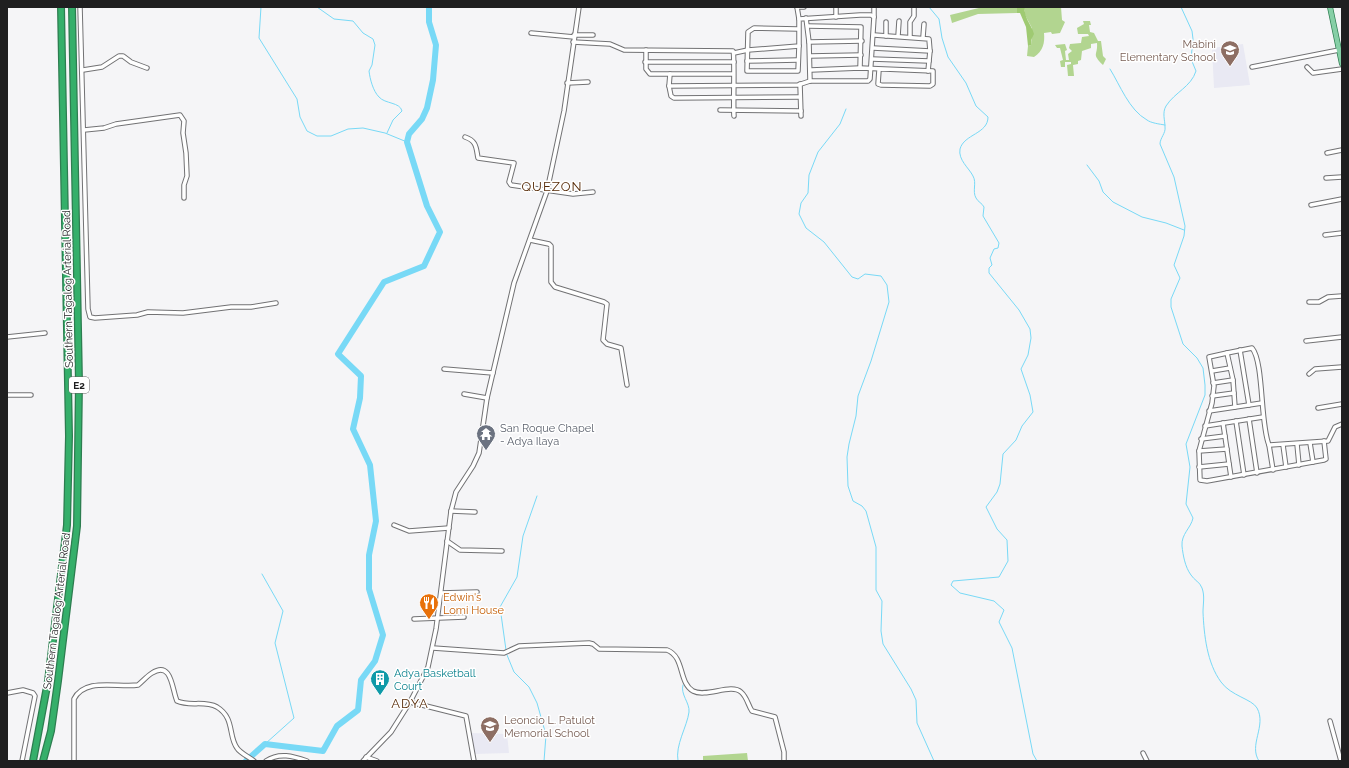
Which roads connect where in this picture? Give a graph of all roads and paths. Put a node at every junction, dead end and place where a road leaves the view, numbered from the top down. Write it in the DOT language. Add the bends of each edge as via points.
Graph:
graph roads {
  1 [pos="61,7"];
  2 [pos="72,7"];
  3 [pos="80,7"];
  4 [pos="579,7"];
  5 [pos="797,7"];
  6 [pos="804,7"];
  7 [pos="836,7"];
  8 [pos="874,7"];
  9 [pos="914,7"];
  10 [pos="1330,7"];
  11 [pos="836,17"];
  12 [pos="874,17"];
  13 [pos="806,18"];
  14 [pos="799,20"];
  15 [pos="899,21"];
  16 [pos="886,22"];
  17 [pos="924,24"];
  18 [pos="808,26"];
  19 [pos="798,29"];
  20 [pos="531,33"];
  21 [pos="593,35"];
  22 [pos="574,36"];
  23 [pos="874,36"];
  24 [pos="886,36"];
  25 [pos="898,36"];
  26 [pos="910,37"];
  27 [pos="923,37"];
  28 [pos="862,41"];
  29 [pos="573,42"];
  30 [pos="809,42"];
  31 [pos="798,46"];
  32 [pos="873,48"];
  33 [pos="646,50"];
  34 [pos="748,50"];
  35 [pos="930,50"];
  36 [pos="1340,50"];
  37 [pos="734,53"];
  38 [pos="862,55"];
  39 [pos="810,56"];
  40 [pos="872,59"];
  41 [pos="798,60"];
  42 [pos="747,61"];
  43 [pos="929,61"];
  44 [pos="645,62"];
  45 [pos="734,62"];
  46 [pos="1342,64"];
  47 [pos="1252,67"];
  48 [pos="1308,67"];
  49 [pos="148,68"];
  50 [pos="860,68"];
  51 [pos="871,69"];
  52 [pos="1342,69"];
  53 [pos="82,70"];
  54 [pos="811,70"];
  55 [pos="879,70"];
  56 [pos="928,71"];
  57 [pos="670,74"];
  58 [pos="734,74"];
  59 [pos="810,81"];
  60 [pos="566,82"];
  61 [pos="588,82"];
  62 [pos="800,84"];
  63 [pos="733,85"];
  64 [pos="669,86"];
  65 [pos="733,96"];
  66 [pos="800,97"];
  67 [pos="720,110"];
  68 [pos="734,110"];
  69 [pos="744,110"];
  70 [pos="755,111"];
  71 [pos="766,111"];
  72 [pos="779,111"];
  73 [pos="790,111"];
  74 [pos="801,111"];
  75 [pos="734,116"];
  76 [pos="744,116"];
  77 [pos="755,116"];
  78 [pos="766,116"];
  79 [pos="779,116"];
  80 [pos="790,116"];
  81 [pos="801,116"];
  82 [pos="84,130"];
  83 [pos="465,137"];
  84 [pos="1342,150"];
  85 [pos="1327,153"];
  86 [pos="1342,177"];
  87 [pos="1326,178"];
  88 [pos="547,191"];
  89 [pos="594,192"];
  90 [pos="184,198"];
  91 [pos="1342,199"];
  92 [pos="1311,205"];
  93 [pos="1342,233"];
  94 [pos="1325,235"];
  95 [pos="530,240"];
  96 [pos="1342,296"];
  97 [pos="1309,302"];
  98 [pos="276,303"];
  99 [pos="45,333"];
  100 [pos="7,337"];
  101 [pos="1342,337"];
  102 [pos="1306,341"];
  103 [pos="1240,350"];
  104 [pos="1227,353"];
  105 [pos="1342,367"];
  106 [pos="1230,368"];
  107 [pos="444,369"];
  108 [pos="1212,371"];
  109 [pos="493,373"];
  110 [pos="1309,374"];
  111 [pos="1233,380"];
  112 [pos="1213,383"];
  113 [pos="627,385"];
  114 [pos="1234,393"];
  115 [pos="464,394"];
  116 [pos="7,395"];
  117 [pos="31,395"];
  118 [pos="1212,396"];
  119 [pos="487,398"];
  120 [pos="1262,403"];
  121 [pos="1342,404"];
  122 [pos="1249,405"];
  123 [pos="1235,407"];
  124 [pos="1318,408"];
  125 [pos="1209,411"];
  126 [pos="1263,417"];
  127 [pos="1249,419"];
  128 [pos="1236,421"];
  129 [pos="1223,423"];
  130 [pos="1342,424"];
  131 [pos="1205,426"];
  132 [pos="1225,436"];
  133 [pos="1201,439"];
  134 [pos="1324,442"];
  135 [pos="1310,443"];
  136 [pos="1297,444"];
  137 [pos="1269,445"];
  138 [pos="1283,445"];
  139 [pos="1227,449"];
  140 [pos="1199,450"];
  141 [pos="1313,462"];
  142 [pos="1229,464"];
  143 [pos="1300,465"];
  144 [pos="1199,467"];
  145 [pos="1286,467"];
  146 [pos="1272,470"];
  147 [pos="1257,473"];
  148 [pos="1244,475"];
  149 [pos="1231,477"];
  150 [pos="451,511"];
  151 [pos="476,512"];
  152 [pos="394,525"];
  153 [pos="449,528"];
  154 [pos="447,541"];
  155 [pos="502,551"];
  156 [pos="477,592"];
  157 [pos="441,593"];
  158 [pos="438,617"];
  159 [pos="464,617"];
  160 [pos="414,619"];
  161 [pos="433,648"];
  162 [pos="7,694"];
  163 [pos="410,702"];
  164 [pos="1330,721"];
  165 [pos="1143,753"];
  166 [pos="364,759"];
  167 [pos="22,761"];
  168 [pos="33,761"];
  169 [pos="43,761"];
  170 [pos="74,761"];
  171 [pos="254,761"];
  172 [pos="266,761"];
  173 [pos="307,761"];
  174 [pos="377,761"];
  175 [pos="474,761"];
  176 [pos="784,761"];
  177 [pos="1147,761"];
  178 [pos="1341,761"];
  1 -- 168 [label="highway, Southern Tagalog Arterial Road / E2" via="69,436 67,525 48,681"];
  2 -- 169 [label="highway, Southern Tagalog Arterial Road / E2" via="79,384 77,526 51,731"];
  3 -- 53 [label="street"];
  4 -- 22 [label="street"];
  5 -- 6 [label="street"];
  5 -- 14 [label="street"];
  7 -- 11 [label="street"];
  8 -- 12 [label="street"];
  9 -- 26 [label="street"];
  10 -- 36 [label="main road"];
  11 -- 12 [label="street"];
  11 -- 13 [label="street"];
  12 -- 23 [label="street"];
  13 -- 14 [label="street"];
  13 -- 18 [label="street"];
  14 -- 19 [label="street"];
  15 -- 25 [label="street"];
  16 -- 24 [label="street"];
  17 -- 27 [label="street"];
  18 -- 28 [label="street" via="861,27"];
  18 -- 30 [label="street"];
  19 -- 31 [label="street"];
  19 -- 34 [label="street" via="751,29 748,32"];
  20 -- 22 [label="street"];
  21 -- 22 [label="street"];
  22 -- 29 [label="street"];
  23 -- 24 [label="street"];
  23 -- 32 [label="street"];
  24 -- 25 [label="street"];
  25 -- 26 [label="street"];
  26 -- 27 [label="street"];
  27 -- 35 [label="street" via="930,40"];
  28 -- 30 [label="street"];
  28 -- 38 [label="street"];
  29 -- 33 [label="street" via="610,44 624,50"];
  29 -- 60 [label="street"];
  30 -- 39 [label="street"];
  31 -- 34 [label="street"];
  31 -- 41 [label="street"];
  32 -- 35 [label="street"];
  32 -- 40 [label="street"];
  33 -- 37 [label="street"];
  33 -- 44 [label="street"];
  34 -- 37 [label="street"];
  34 -- 42 [label="street"];
  35 -- 43 [label="street"];
  36 -- 46 [label="main road"];
  36 -- 47 [label="street"];
  37 -- 45 [label="street"];
  38 -- 39 [label="street"];
  38 -- 50 [label="street"];
  39 -- 54 [label="street"];
  40 -- 43 [label="street"];
  40 -- 51 [label="street"];
  41 -- 42 [label="street"];
  41 -- 42 [label="street" via="798,70 795,71 748,72"];
  43 -- 56 [label="street"];
  44 -- 45 [label="street"];
  44 -- 57 [label="street" via="650,74"];
  45 -- 58 [label="street"];
  48 -- 52 [label="street" via="1313,73"];
  49 -- 53 [label="street" via="118,56 102,67"];
  50 -- 51 [label="street"];
  50 -- 54 [label="street"];
  51 -- 55 [label="street"];
  51 -- 59 [label="street" via="868,81"];
  53 -- 82 [label="street"];
  54 -- 59 [label="street"];
  55 -- 56 [label="street"];
  55 -- 56 [label="street" via="878,84 881,85 932,86 934,72"];
  57 -- 58 [label="street"];
  57 -- 64 [label="street"];
  58 -- 63 [label="street"];
  59 -- 62 [label="street"];
  60 -- 61 [label="street"];
  60 -- 88 [label="street" via="564,111"];
  62 -- 63 [label="street"];
  62 -- 66 [label="street"];
  63 -- 64 [label="street"];
  63 -- 65 [label="street"];
  64 -- 65 [label="street" via="674,98"];
  65 -- 66 [label="street"];
  65 -- 68 [label="street"];
  66 -- 74 [label="street"];
  67 -- 68 [label="street"];
  68 -- 69 [label="street"];
  68 -- 75 [label="street"];
  69 -- 70 [label="street"];
  69 -- 76 [label="street"];
  70 -- 71 [label="street"];
  70 -- 77 [label="street"];
  71 -- 72 [label="street"];
  71 -- 78 [label="street"];
  72 -- 73 [label="street"];
  72 -- 79 [label="street"];
  73 -- 74 [label="street"];
  73 -- 80 [label="street"];
  74 -- 81 [label="street"];
  82 -- 90 [label="street" via="180,115 184,121 186,153 187,176"];
  82 -- 98 [label="street" via="90,317 137,315 156,311 183,313 231,307 251,308"];
  83 -- 88 [label="street" via="472,139 476,144 478,158 514,163 509,182 511,185"];
  84 -- 85 [label="street"];
  86 -- 87 [label="street"];
  88 -- 89 [label="street" via="573,194"];
  88 -- 95 [label="street"];
  91 -- 92 [label="street"];
  93 -- 94 [label="street"];
  95 -- 109 [label="street" via="514,283"];
  95 -- 113 [label="street" via="551,246 551,282 554,287 607,304 603,340 607,344 621,348"];
  96 -- 97 [label="street"];
  99 -- 100 [label="street"];
  101 -- 102 [label="street"];
  103 -- 104 [label="street"];
  103 -- 120 [label="street" via="1253,347"];
  103 -- 122 [label="street"];
  104 -- 106 [label="street"];
  104 -- 108 [label="street" via="1210,356"];
  105 -- 110 [label="street" via="1315,369"];
  106 -- 108 [label="street"];
  106 -- 111 [label="street"];
  107 -- 109 [label="street"];
  108 -- 112 [label="street"];
  109 -- 119 [label="street"];
  111 -- 112 [label="street"];
  111 -- 114 [label="street"];
  112 -- 118 [label="street"];
  114 -- 118 [label="street"];
  114 -- 123 [label="street"];
  115 -- 119 [label="street"];
  116 -- 117 [label="street"];
  118 -- 125 [label="street"];
  119 -- 150 [label="street" via="479,453 456,492"];
  120 -- 122 [label="street"];
  120 -- 126 [label="street"];
  121 -- 124 [label="street"];
  122 -- 123 [label="street"];
  123 -- 125 [label="street"];
  125 -- 131 [label="street"];
  126 -- 127 [label="street"];
  126 -- 137 [label="street"];
  127 -- 128 [label="street"];
  127 -- 147 [label="street"];
  128 -- 129 [label="street"];
  128 -- 148 [label="street"];
  129 -- 131 [label="street"];
  129 -- 132 [label="street"];
  130 -- 134 [label="street" via="1336,426 1329,440"];
  131 -- 133 [label="street"];
  132 -- 133 [label="street"];
  132 -- 139 [label="street"];
  133 -- 140 [label="street"];
  134 -- 135 [label="street"];
  134 -- 141 [label="street" via="1326,460"];
  135 -- 136 [label="street"];
  135 -- 141 [label="street"];
  136 -- 138 [label="street"];
  136 -- 143 [label="street"];
  137 -- 138 [label="street"];
  137 -- 146 [label="street"];
  138 -- 145 [label="street"];
  139 -- 140 [label="street"];
  139 -- 142 [label="street"];
  140 -- 144 [label="street"];
  141 -- 143 [label="street"];
  142 -- 144 [label="street"];
  142 -- 149 [label="street"];
  143 -- 145 [label="street"];
  144 -- 149 [label="street" via="1200,480"];
  145 -- 146 [label="street"];
  146 -- 147 [label="street"];
  147 -- 148 [label="street"];
  148 -- 149 [label="street"];
  150 -- 151 [label="street"];
  150 -- 153 [label="street"];
  152 -- 153 [label="street" via="409,531"];
  153 -- 154 [label="street"];
  154 -- 155 [label="street" via="458,550"];
  154 -- 157 [label="street"];
  156 -- 157 [label="street"];
  157 -- 158 [label="street"];
  158 -- 159 [label="street"];
  158 -- 160 [label="street"];
  158 -- 161 [label="street"];
  161 -- 163 [label="street" via="428,667"];
  161 -- 176 [label="street" via="504,653 519,646 592,643 599,649 668,650 675,654 687,684 693,691 702,693 736,689 746,698 752,711 775,717"];
  162 -- 167 [label="street" via="23,690 32,692 35,696"];
  163 -- 166 [label="street" via="391,732"];
  163 -- 175 [label="street" via="466,716"];
  164 -- 178 [label="street"];
  165 -- 177 [label="street"];
  166 -- 174 [label="street"];
  170 -- 171 [label="street" via="74,699 77,693 88,686 138,685 151,673 159,670 170,675 178,701 184,704 208,703 225,713 236,748"];
  172 -- 173 [label="street" via="282,755"];
}
